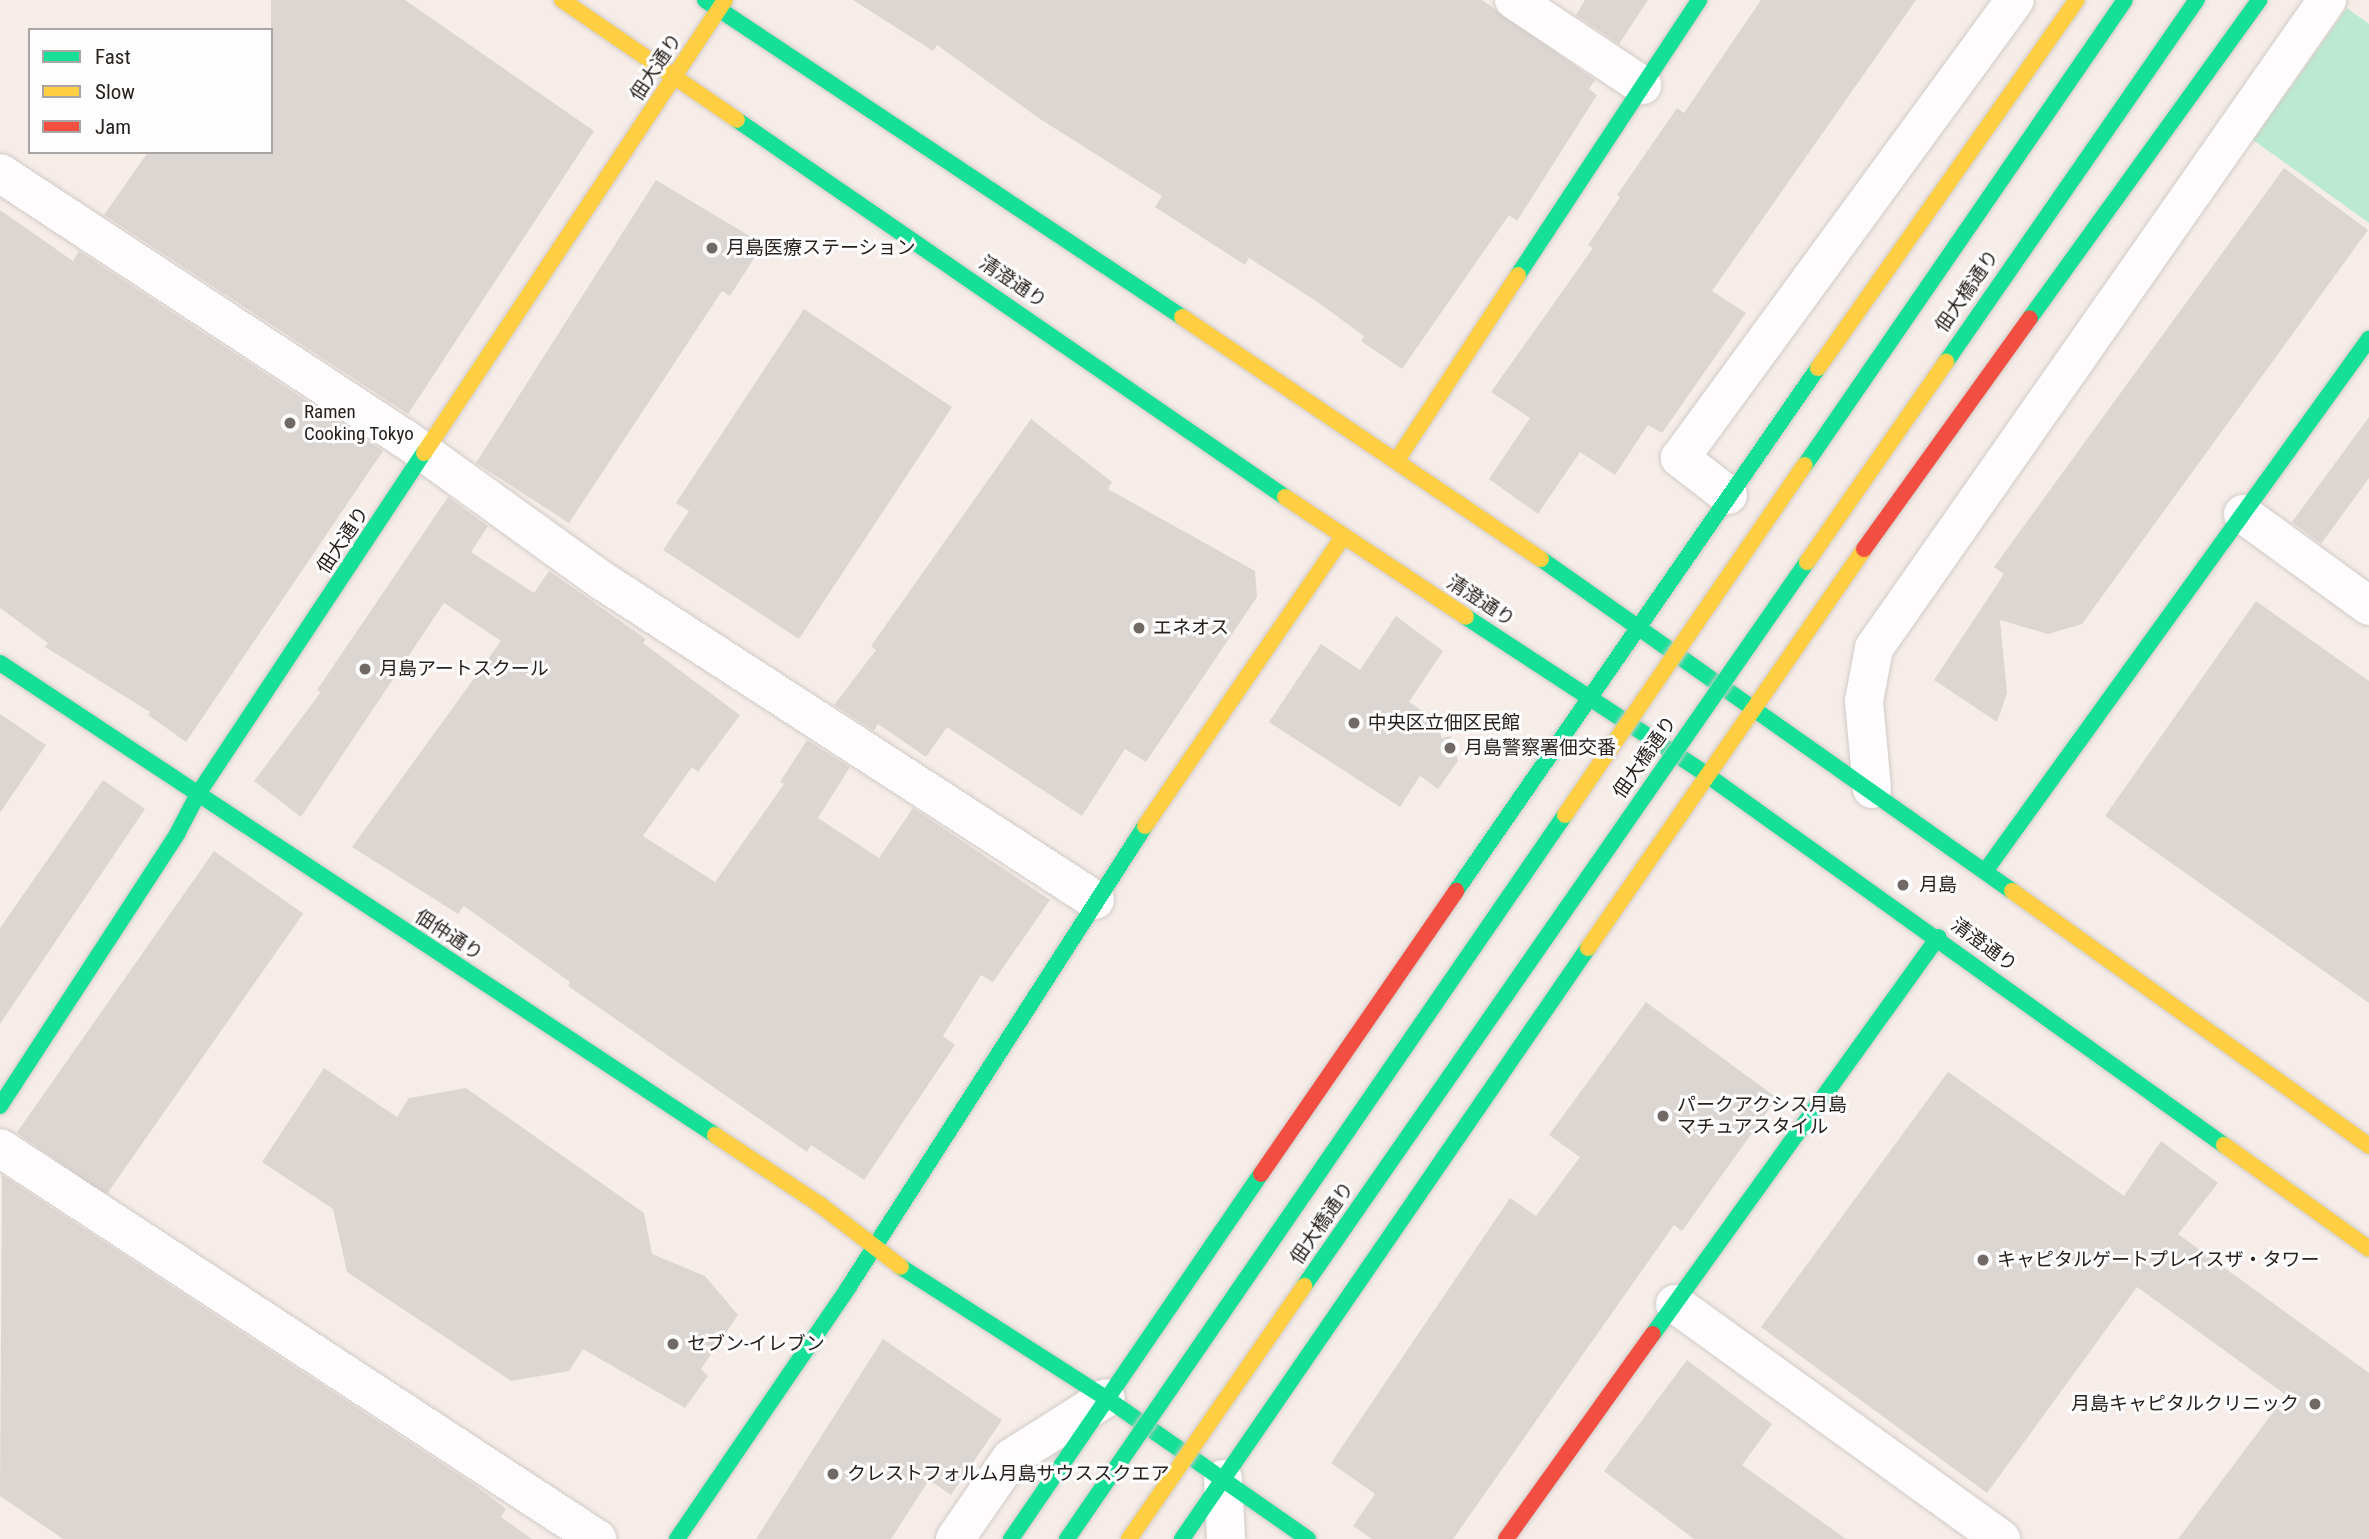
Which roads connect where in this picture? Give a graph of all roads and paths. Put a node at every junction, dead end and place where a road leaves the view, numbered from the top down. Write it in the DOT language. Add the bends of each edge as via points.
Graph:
graph roads {
  1 [pos="562,0"];
  2 [pos="705,0"];
  3 [pos="1514,0"];
  4 [pos="1699,0"];
  5 [pos="2015,0"];
  6 [pos="2077,0"];
  7 [pos="2125,0"];
  8 [pos="2197,0"];
  9 [pos="2259,0"];
  10 [pos="2327,0"];
  11 [pos="722,5"];
  12 [pos="674,79"];
  13 [pos="1642,85"];
  14 [pos="0,173"];
  15 [pos="2369,338"];
  16 [pos="426,454"];
  17 [pos="1397,460"];
  18 [pos="1728,495"];
  19 [pos="2243,514"];
  20 [pos="1343,537"];
  21 [pos="2369,606"];
  22 [pos="1637,628"];
  23 [pos="0,663"];
  24 [pos="1590,697"];
  25 [pos="1754,706"];
  26 [pos="1707,775"];
  27 [pos="1872,789"];
  28 [pos="198,794"];
  29 [pos="1986,870"];
  30 [pos="1095,900"];
  31 [pos="1938,937"];
  32 [pos="0,1105"];
  33 [pos="2369,1146"];
  34 [pos="0,1148"];
  35 [pos="874,1245"];
  36 [pos="2369,1249"];
  37 [pos="1675,1304"];
  38 [pos="1106,1398"];
  39 [pos="1223,1479"];
  40 [pos="597,1539"];
  41 [pos="677,1539"];
  42 [pos="956,1539"];
  43 [pos="1011,1539"];
  44 [pos="1067,1539"];
  45 [pos="1129,1539"];
  46 [pos="1182,1539"];
  47 [pos="1226,1539"];
  48 [pos="1308,1539"];
  49 [pos="1506,1539"];
  50 [pos="2001,1539"];
  1 -- 12 [label="main road, 清澄通り"];
  2 -- 11 [label="main road"];
  3 -- 13 [label="street"];
  4 -- 13 [label="main road"];
  5 -- 18 [label="street" via="1680,458"];
  6 -- 18 [label="main road"];
  7 -- 44 [label="main road, 佃大橋通り, bridge"];
  8 -- 45 [label="main road, 佃大橋通り, bridge"];
  9 -- 25 [label="main road"];
  10 -- 27 [label="street" via="1874,648 1864,701"];
  11 -- 12 [label="main road, 佃大通り"];
  11 -- 17 [label="main road"];
  12 -- 16 [label="main road, 佃大通り"];
  12 -- 20 [label="main road, 清澄通り"];
  13 -- 17 [label="main road"];
  14 -- 16 [label="street"];
  15 -- 19 [label="main road"];
  16 -- 28 [label="main road, 佃大通り"];
  16 -- 30 [label="street" via="604,582"];
  17 -- 22 [label="main road"];
  18 -- 22 [label="main road"];
  19 -- 21 [label="street"];
  19 -- 29 [label="main road"];
  20 -- 24 [label="main road, 清澄通り"];
  20 -- 30 [label="main road"];
  22 -- 24 [label="main road"];
  22 -- 25 [label="main road"];
  23 -- 28 [label="main road, 佃仲通り"];
  24 -- 26 [label="main road, 清澄通り"];
  24 -- 38 [label="main road"];
  25 -- 26 [label="main road"];
  25 -- 27 [label="main road"];
  26 -- 31 [label="main road, 清澄通り"];
  26 -- 39 [label="main road"];
  27 -- 29 [label="main road"];
  28 -- 32 [label="main road, 佃大通り" via="177,834"];
  28 -- 35 [label="main road, 佃仲通り"];
  29 -- 33 [label="main road"];
  30 -- 35 [label="main road"];
  31 -- 36 [label="main road, 清澄通り"];
  31 -- 37 [label="main road" via="1846,1072"];
  34 -- 40 [label="street"];
  35 -- 38 [label="main road, 佃仲通り" via="973,1317"];
  35 -- 41 [label="main road"];
  37 -- 49 [label="main road"];
  37 -- 50 [label="street"];
  38 -- 39 [label="main road, 佃仲通り"];
  38 -- 42 [label="street" via="1011,1458"];
  38 -- 43 [label="main road"];
  39 -- 46 [label="main road"];
  39 -- 47 [label="street"];
  39 -- 48 [label="main road, 佃仲通り"];
}
